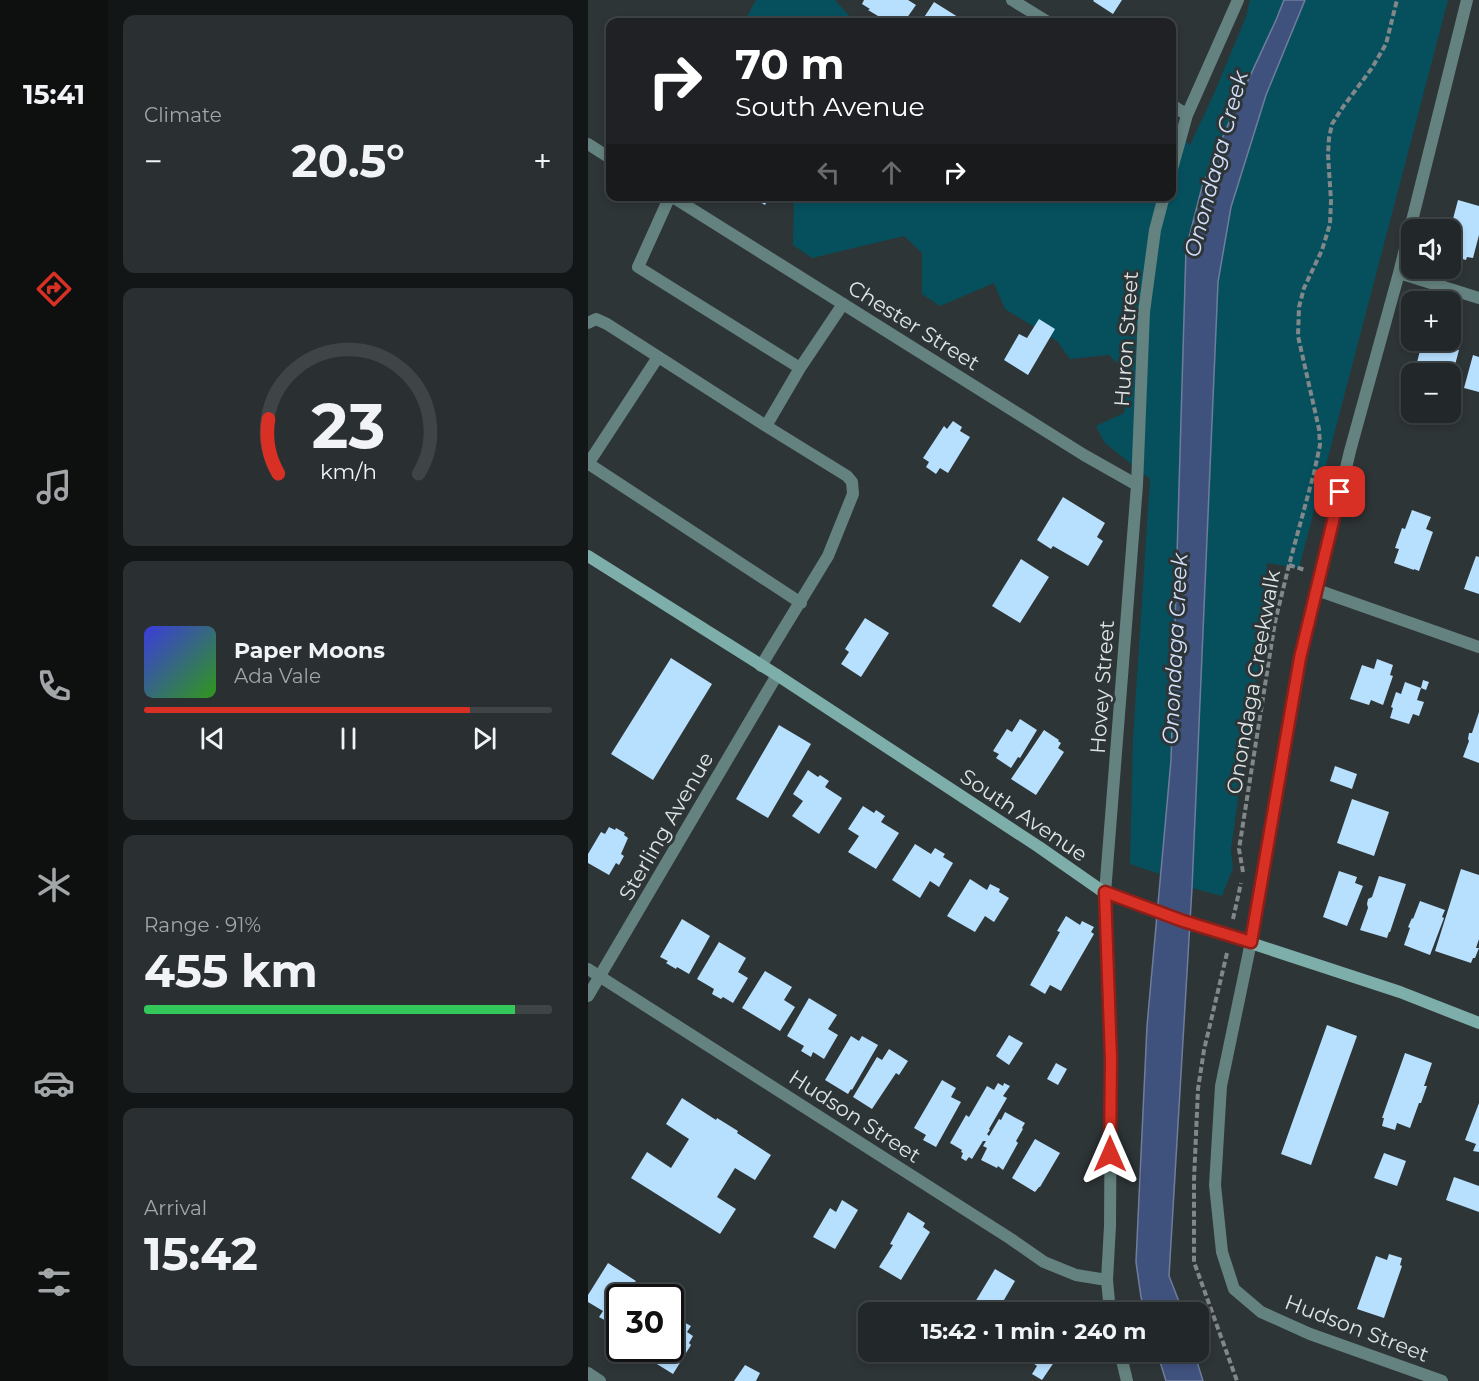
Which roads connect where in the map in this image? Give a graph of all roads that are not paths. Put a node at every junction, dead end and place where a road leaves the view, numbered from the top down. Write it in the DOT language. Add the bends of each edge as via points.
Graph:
graph roads {
  1 [pos="1012,0"];
  2 [pos="1238,0"];
  3 [pos="1467,0"];
  4 [pos="1041,18"];
  5 [pos="1176,108"];
  6 [pos="1187,115"];
  7 [pos="588,144"];
  8 [pos="1176,155"];
  9 [pos="606,156"];
  10 [pos="669,201"];
  11 [pos="679,201"];
  12 [pos="1163,201"];
  13 [pos="1399,273"];
  14 [pos="1479,298"];
  15 [pos="843,304"];
  16 [pos="588,323"];
  17 [pos="658,357"];
  18 [pos="800,369"];
  19 [pos="766,426"];
  20 [pos="588,465"];
  21 [pos="1137,485"];
  22 [pos="588,556"];
  23 [pos="1317,590"];
  24 [pos="801,603"];
  25 [pos="1479,647"];
  26 [pos="761,666"];
  27 [pos="777,675"];
  28 [pos="1105,892"];
  29 [pos="1251,942"];
  30 [pos="588,969"];
  31 [pos="600,976"];
  32 [pos="588,996"];
  33 [pos="1479,1023"];
  34 [pos="1107,1280"];
  35 [pos="1109,1302"];
  36 [pos="1122,1362"];
  37 [pos="588,1373"];
  38 [pos="600,1381"];
  39 [pos="1127,1381"];
  40 [pos="1442,1381"];
  1 -- 4 [label="street"];
  2 -- 6 [label="street"];
  3 -- 13 [label="street, Hudson Street"];
  5 -- 6 [label="street"];
  6 -- 8 [label="street"];
  7 -- 9 [label="street"];
  10 -- 18 [label="street" via="638,267"];
  11 -- 15 [label="street, Chester Street"];
  12 -- 21 [label="street, Huron Street" via="1144,312"];
  13 -- 14 [label="street"];
  13 -- 23 [label="street, Hudson Street"];
  15 -- 18 [label="street"];
  15 -- 21 [label="street, Chester Street"];
  16 -- 17 [label="street" via="596,319 607,324"];
  17 -- 19 [label="street"];
  17 -- 20 [label="street"];
  18 -- 19 [label="street"];
  19 -- 24 [label="street" via="852,482 853,494 828,556"];
  20 -- 24 [label="street"];
  21 -- 28 [label="street, Hovey Street"];
  22 -- 26 [label="main road, South Avenue"];
  23 -- 25 [label="street"];
  23 -- 29 [label="street, Hudson Street" via="1300,658"];
  24 -- 26 [label="street"];
  26 -- 27 [label="main road, South Avenue"];
  27 -- 28 [label="main road, South Avenue"];
  27 -- 31 [label="street, Sterling Avenue"];
  28 -- 29 [label="main road, South Avenue"];
  28 -- 34 [label="street, Hovey Street" via="1111,1059"];
  29 -- 33 [label="main road, South Avenue"];
  29 -- 40 [label="street, Hudson Street" via="1221,1086 1215,1185 1222,1252 1234,1289 1261,1312 1310,1334"];
  30 -- 31 [label="street, Hudson Street"];
  31 -- 32 [label="street, Sterling Avenue"];
  31 -- 34 [label="street, Hudson Street" via="1044,1262 1076,1275"];
  34 -- 35 [label="street, Hovey Street"];
  36 -- 39 [label="street"];
  37 -- 38 [label="street"];
}
